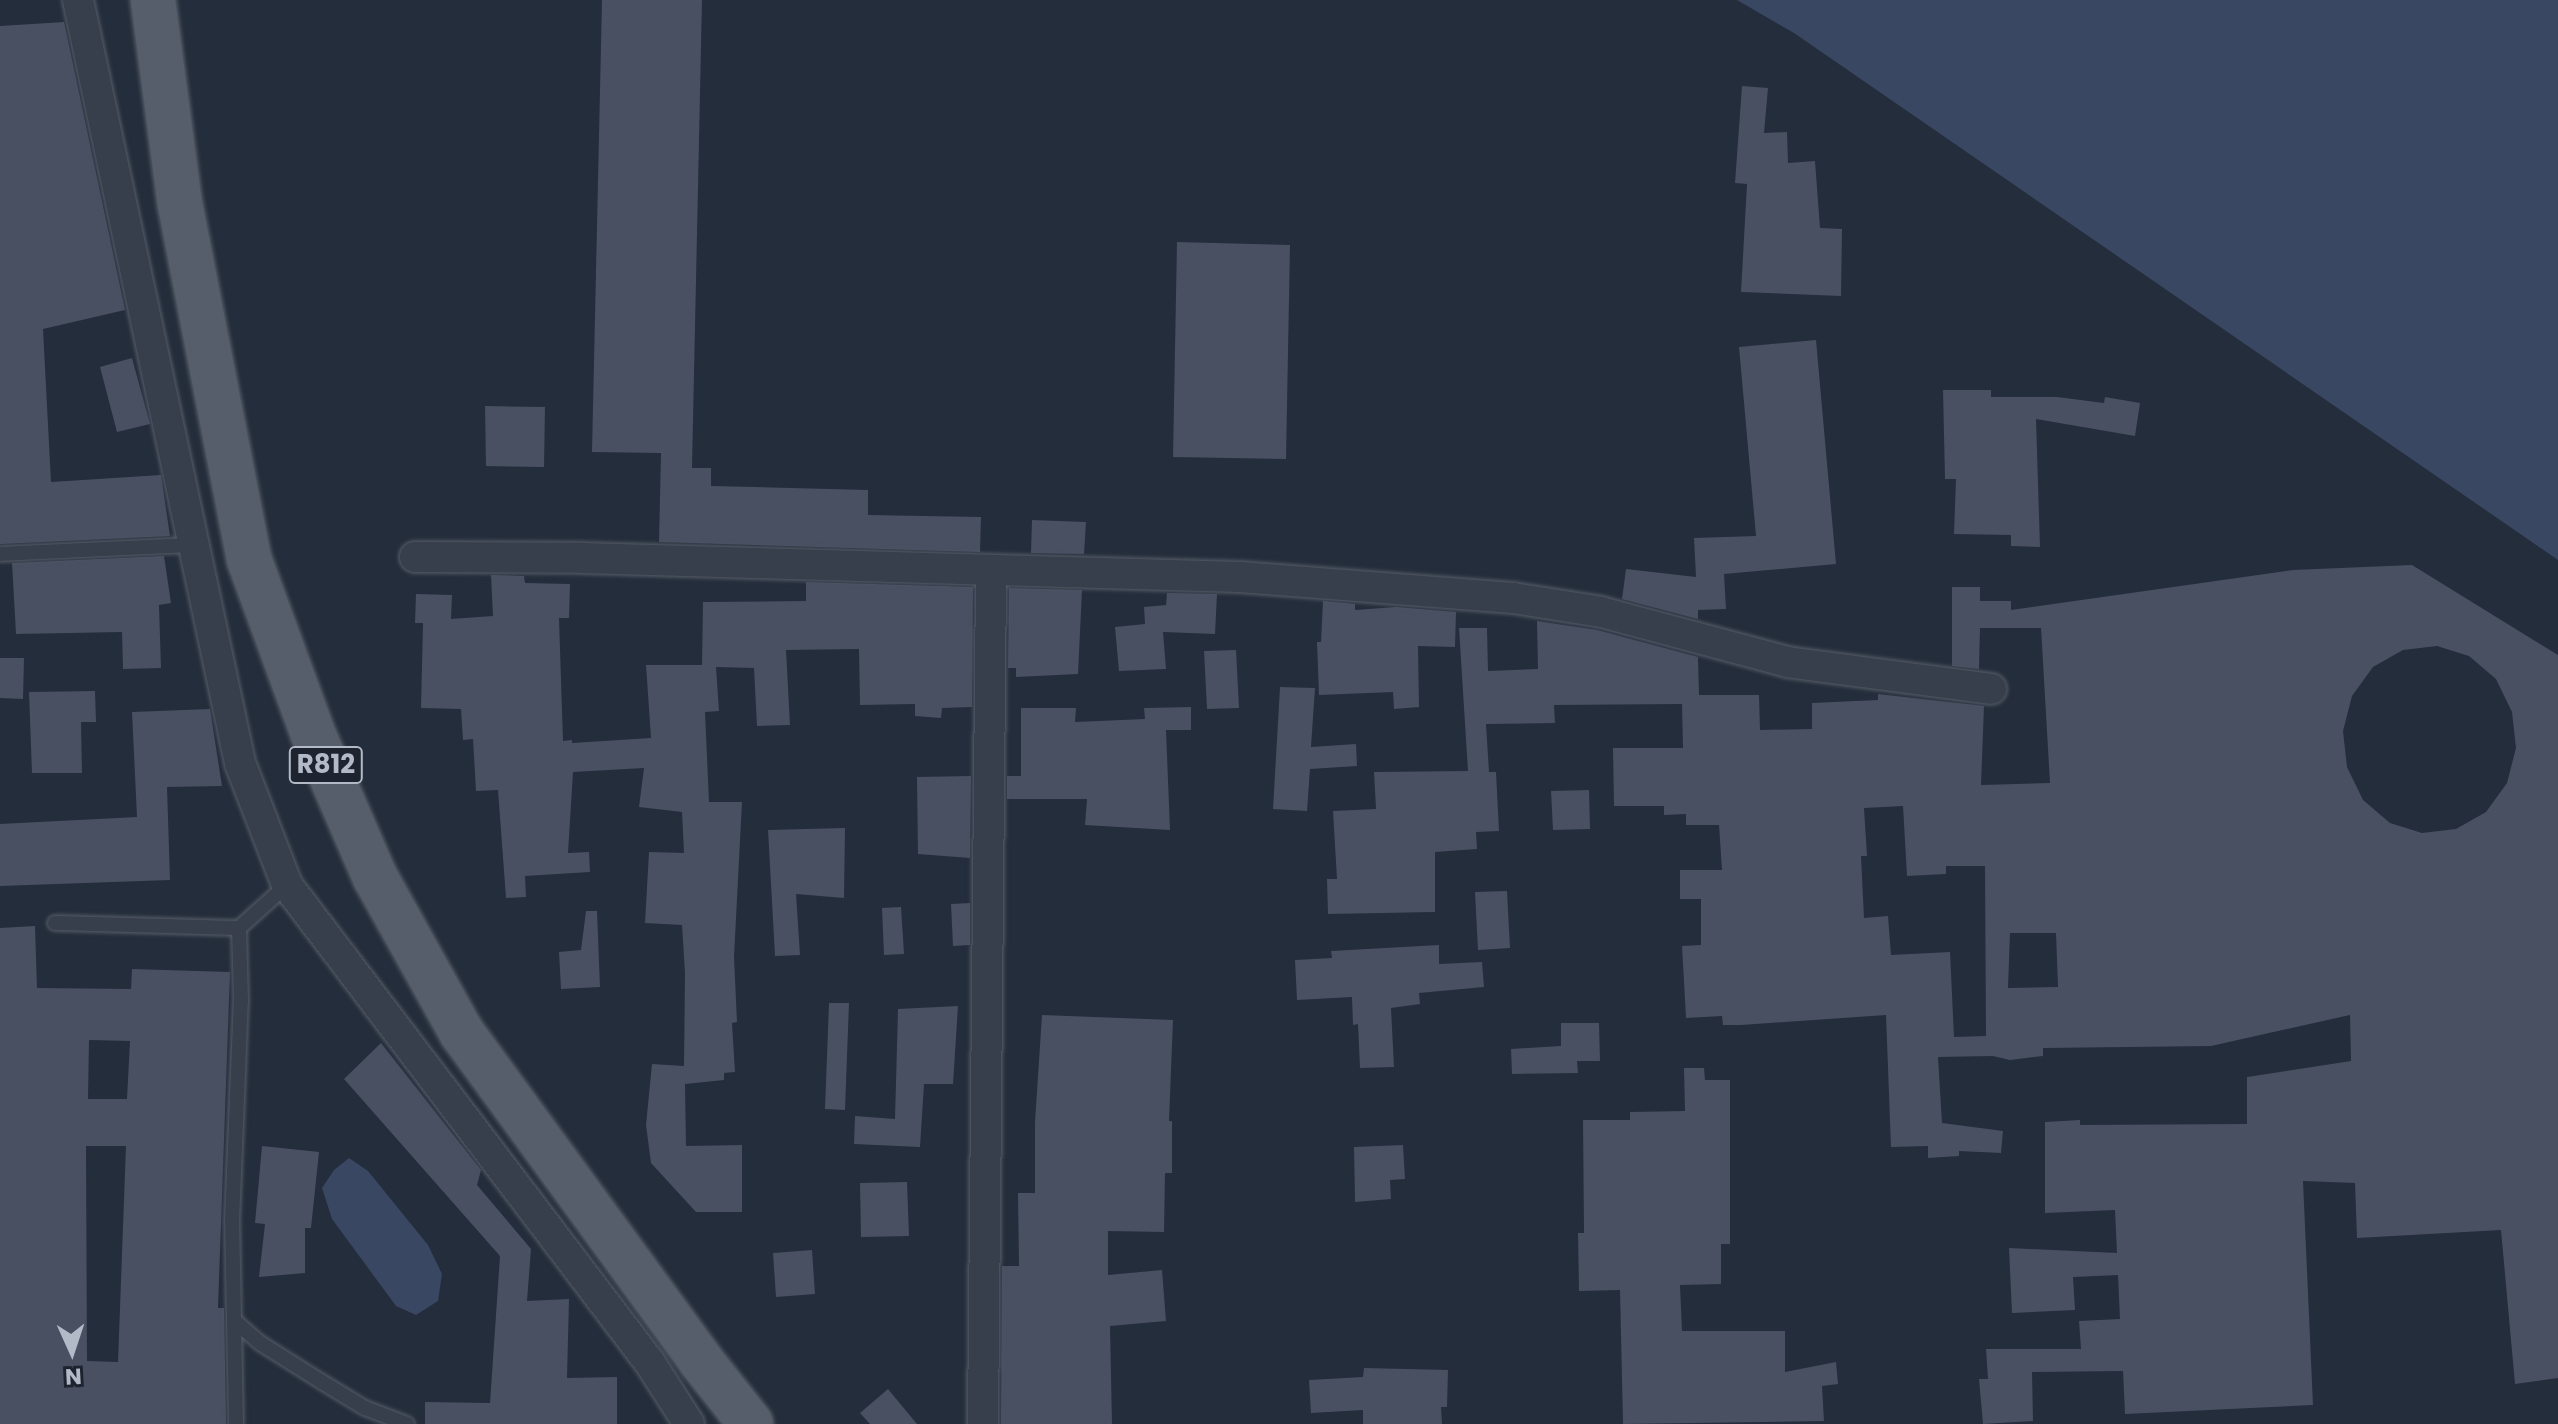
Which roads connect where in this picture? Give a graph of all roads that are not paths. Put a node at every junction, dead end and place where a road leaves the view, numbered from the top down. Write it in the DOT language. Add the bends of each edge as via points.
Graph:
graph roads {
  1 [pos="78,0"];
  2 [pos="153,0"];
  3 [pos="194,545"];
  4 [pos="0,554"];
  5 [pos="415,557"];
  6 [pos="991,572"];
  7 [pos="1991,689"];
  8 [pos="287,885"];
  9 [pos="55,923"];
  10 [pos="239,928"];
  11 [pos="237,1323"];
  12 [pos="236,1424"];
  13 [pos="407,1424"];
  14 [pos="689,1424"];
  15 [pos="751,1424"];
  16 [pos="983,1424"];
  1 -- 3 [label="street"];
  2 -- 15 [label="main road, R812" via="180,204 249,559 313,734 375,877 462,1033"];
  3 -- 4 [label="lane"];
  3 -- 8 [label="street" via="240,763"];
  5 -- 6 [label="street"];
  6 -- 7 [label="street" via="1240,577 1513,598 1601,612 1787,662"];
  6 -- 16 [label="street"];
  8 -- 10 [label="lane"];
  8 -- 14 [label="street" via="650,1363"];
  9 -- 10 [label="lane"];
  10 -- 11 [label="lane" via="232,1222"];
  11 -- 12 [label="lane"];
  11 -- 13 [label="lane" via="365,1408"];
}
